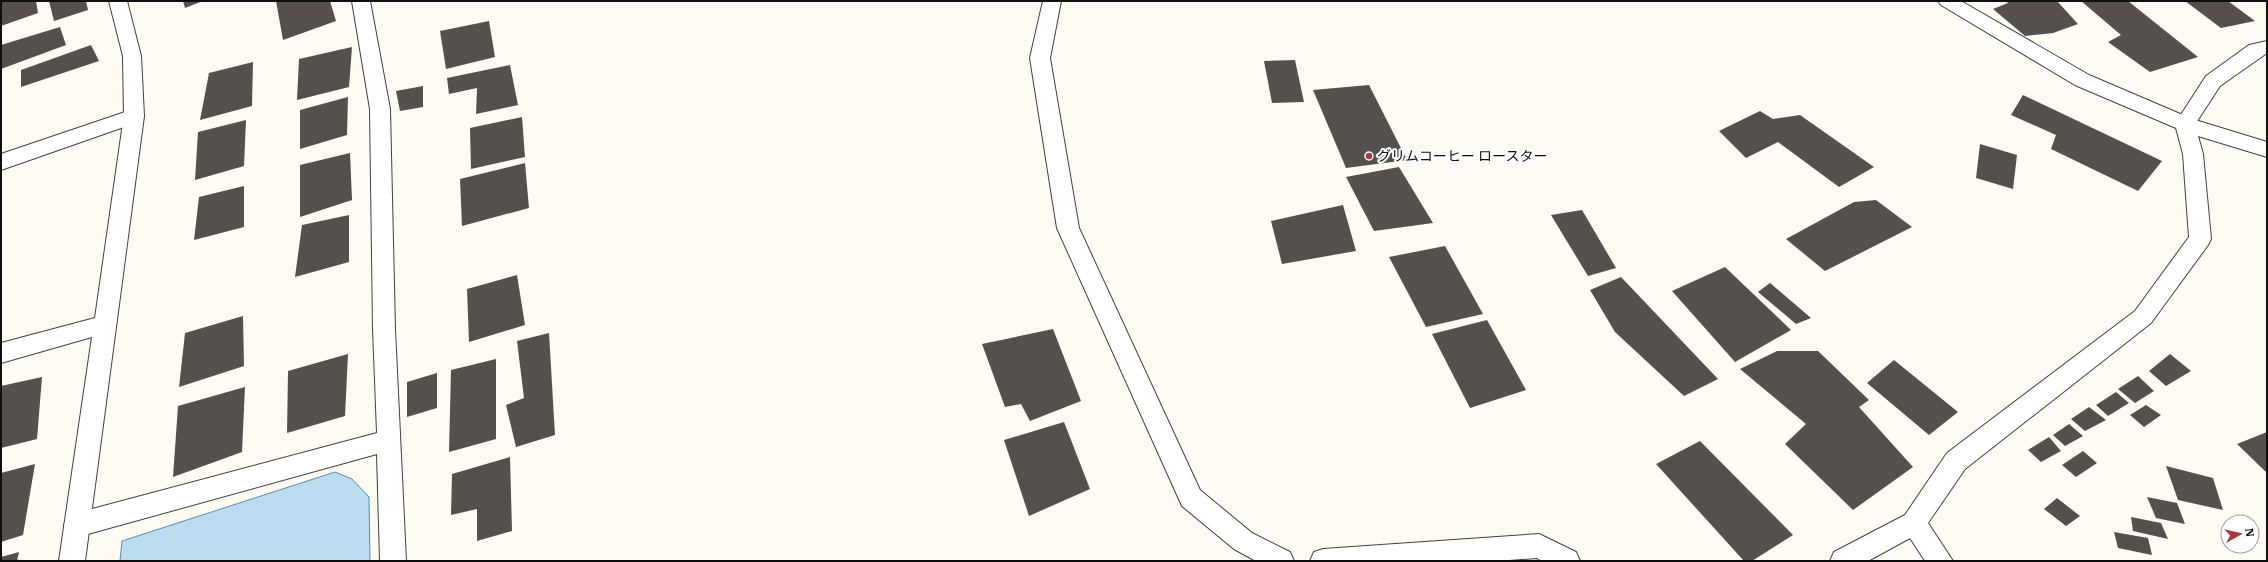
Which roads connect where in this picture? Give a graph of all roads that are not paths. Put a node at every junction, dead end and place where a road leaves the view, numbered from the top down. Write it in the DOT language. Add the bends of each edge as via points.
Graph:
graph roads {
  1 [pos="118,1"];
  2 [pos="361,1"];
  3 [pos="1052,1"];
  4 [pos="1947,1"];
  5 [pos="2267,47"];
  6 [pos="134,116"];
  7 [pos="2186,124"];
  8 [pos="2267,150"];
  9 [pos="1,162"];
  10 [pos="103,325"];
  11 [pos="1,353"];
  12 [pos="389,440"];
  13 [pos="1914,523"];
  14 [pos="77,525"];
  15 [pos="72,561"];
  16 [pos="393,561"];
  17 [pos="1281,561"];
  18 [pos="1323,561"];
  19 [pos="1567,561"];
  20 [pos="1843,561"];
  21 [pos="1940,561"];
  1 -- 6 [label="street" via="132,56"];
  2 -- 12 [label="street" via="380,109"];
  3 -- 17 [label="street" via="1040,58 1068,228 1191,498 1243,541"];
  4 -- 7 [label="street" via="2082,80"];
  5 -- 7 [label="street" via="2256,50 2214,81"];
  6 -- 9 [label="street"];
  6 -- 10 [label="street"];
  7 -- 8 [label="street"];
  7 -- 13 [label="street" via="2193,154 2200,239 2143,317 1956,461"];
  10 -- 11 [label="street"];
  10 -- 14 [label="street"];
  12 -- 14 [label="street"];
  12 -- 16 [label="street"];
  13 -- 20 [label="street"];
  13 -- 21 [label="street"];
  14 -- 15 [label="street"];
  18 -- 19 [label="street" via="1539,546"];
}
